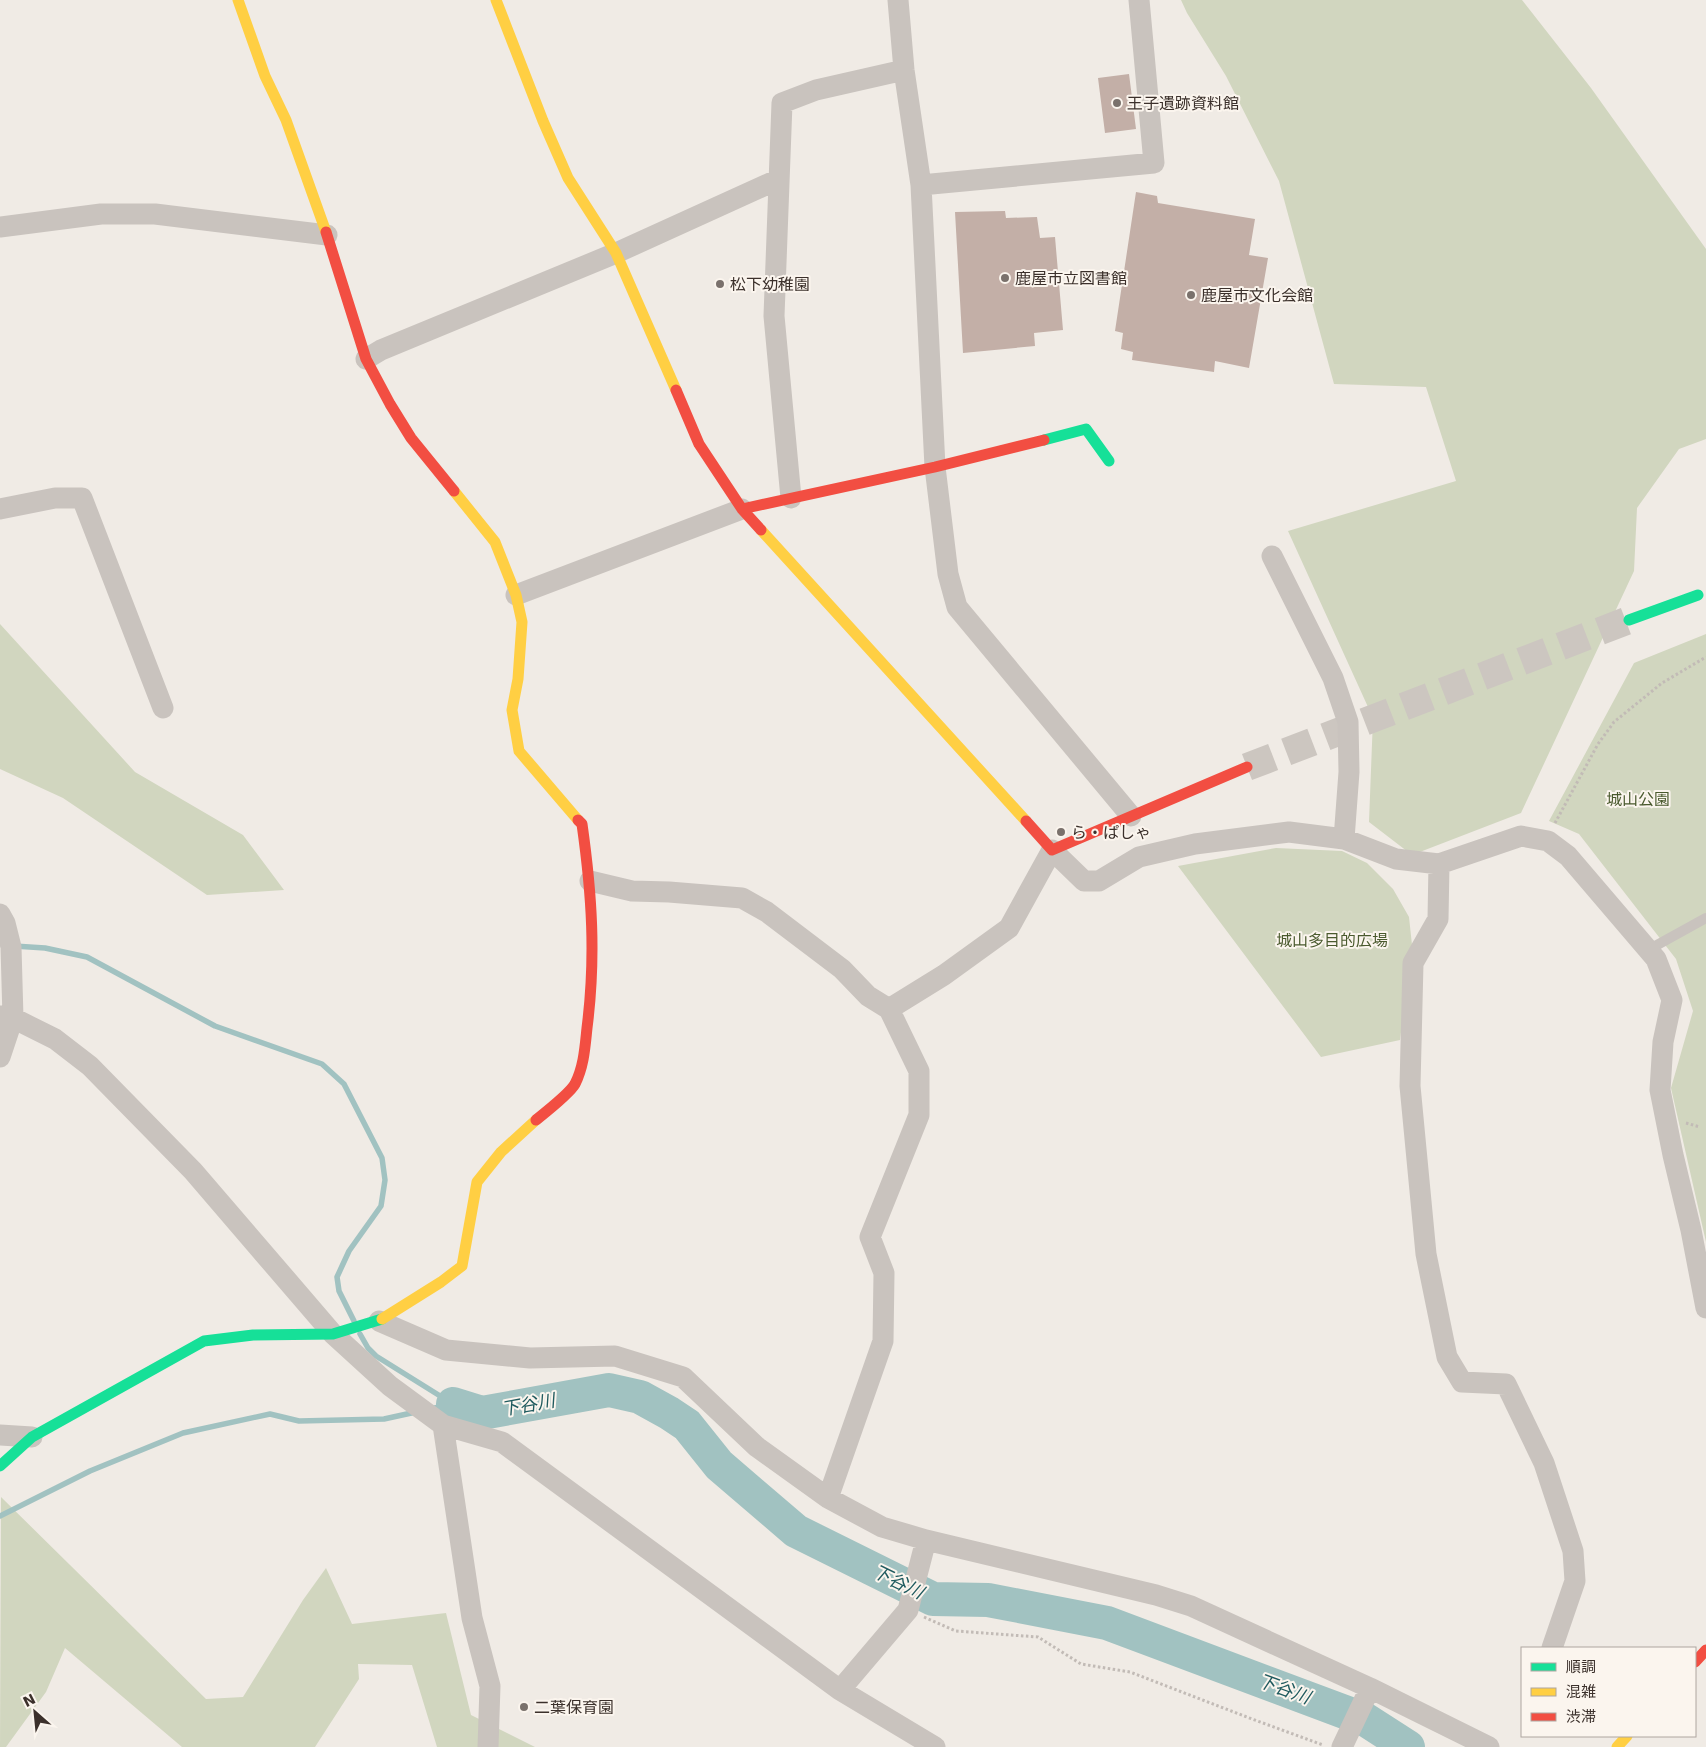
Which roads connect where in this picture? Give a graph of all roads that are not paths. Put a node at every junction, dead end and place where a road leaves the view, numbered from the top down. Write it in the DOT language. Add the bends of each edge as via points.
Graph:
graph roads {
  1 [pos="238,0"];
  2 [pos="496,0"];
  3 [pos="898,0"];
  4 [pos="1139,0"];
  5 [pos="904,70"];
  6 [pos="779,179"];
  7 [pos="922,185"];
  8 [pos="0,227"];
  9 [pos="327,235"];
  10 [pos="616,253"];
  11 [pos="366,359"];
  12 [pos="1109,461"];
  13 [pos="935,467"];
  14 [pos="791,498"];
  15 [pos="742,508"];
  16 [pos="0,509"];
  17 [pos="1272,556"];
  18 [pos="516,595"];
  19 [pos="1698,595"];
  20 [pos="1629,620"];
  21 [pos="164,708"];
  22 [pos="1247,767"];
  23 [pos="1130,816"];
  24 [pos="1344,839"];
  25 [pos="1052,850"];
  26 [pos="1439,864"];
  27 [pos="590,881"];
  28 [pos="0,914"];
  29 [pos="1706,918"];
  30 [pos="1648,950"];
  31 [pos="889,1009"];
  32 [pos="6,1017"];
  33 [pos="0,1057"];
  34 [pos="1706,1308"];
  35 [pos="379,1321"];
  36 [pos="333,1334"];
  37 [pos="443,1425"];
  38 [pos="0,1435"];
  39 [pos="32,1437"];
  40 [pos="0,1466"];
  41 [pos="828,1498"];
  42 [pos="926,1540"];
  43 [pos="1552,1647"];
  44 [pos="1706,1650"];
  45 [pos="1696,1661"];
  46 [pos="1370,1688"];
  47 [pos="840,1690"];
  48 [pos="1626,1737"];
  49 [pos="488,1747"];
  50 [pos="935,1747"];
  51 [pos="1342,1747"];
  52 [pos="1489,1747"];
  53 [pos="1616,1747"];
  1 -- 9 [label="main road"];
  2 -- 10 [label="main road" via="568,178"];
  3 -- 5 [label="street"];
  4 -- 7 [label="street" via="1154,163"];
  5 -- 6 [label="street" via="816,90 782,103"];
  5 -- 7 [label="street"];
  6 -- 10 [label="street"];
  6 -- 14 [label="street" via="774,316"];
  7 -- 13 [label="street"];
  8 -- 9 [label="street" via="101,214 155,214"];
  9 -- 11 [label="main road"];
  10 -- 11 [label="street"];
  10 -- 15 [label="main road" via="699,444"];
  11 -- 18 [label="main road" via="411,438 495,542"];
  12 -- 13 [label="main road" via="1086,429"];
  13 -- 14 [label="main road"];
  13 -- 23 [label="street" via="948,574 956,607"];
  14 -- 15 [label="main road"];
  15 -- 18 [label="street"];
  15 -- 25 [label="main road"];
  16 -- 21 [label="street" via="55,498 82,498"];
  17 -- 24 [label="street" via="1333,678 1348,722 1349,772"];
  18 -- 27 [label="main road" via="522,622 512,710 519,751 582,824"];
  19 -- 20 [label="main road"];
  22 -- 23 [label="main road"];
  23 -- 25 [label="main road"];
  24 -- 25 [label="street" via="1289,832 1196,844 1138,857 1099,881 1084,881"];
  24 -- 26 [label="street" via="1396,859"];
  25 -- 31 [label="street" via="1009,928 944,975"];
  26 -- 30 [label="street" via="1521,836 1548,841 1568,856"];
  26 -- 43 [label="street" via="1438,919 1414,963 1413,972 1410,1086 1426,1254 1447,1357 1462,1382 1506,1384 1544,1463 1573,1551 1575,1581"];
  27 -- 31 [label="street" via="632,891 742,898 767,912 842,969 868,996"];
  27 -- 35 [label="main road" via="593,932 591,997 582,1067 574,1086 501,1152 477,1182 462,1266"];
  28 -- 32 [label="street" via="11,946"];
  29 -- 30 [label="lane"];
  30 -- 34 [label="street" via="1656,959 1672,1000 1663,1042 1660,1090"];
  31 -- 41 [label="street" via="919,1071 919,1115 870,1237 884,1273 883,1341"];
  32 -- 33 [label="street"];
  32 -- 36 [label="street" via="55,1039 90,1066 194,1171"];
  35 -- 36 [label="main road"];
  35 -- 41 [label="street" via="446,1350 530,1358 615,1356 683,1377 757,1447"];
  36 -- 37 [label="street" via="390,1386"];
  36 -- 39 [label="main road" via="254,1335 204,1341"];
  37 -- 47 [label="street" via="502,1442"];
  37 -- 49 [label="street" via="472,1618 490,1686"];
  38 -- 39 [label="street"];
  39 -- 40 [label="main road"];
  41 -- 42 [label="street" via="882,1527"];
  42 -- 46 [label="street" via="1191,1606"];
  42 -- 47 [label="street" via="908,1610"];
  44 -- 45 [label="main road"];
  46 -- 51 [label="street"];
  46 -- 52 [label="street"];
  47 -- 50 [label="street"];
  48 -- 53 [label="main road"];
}
